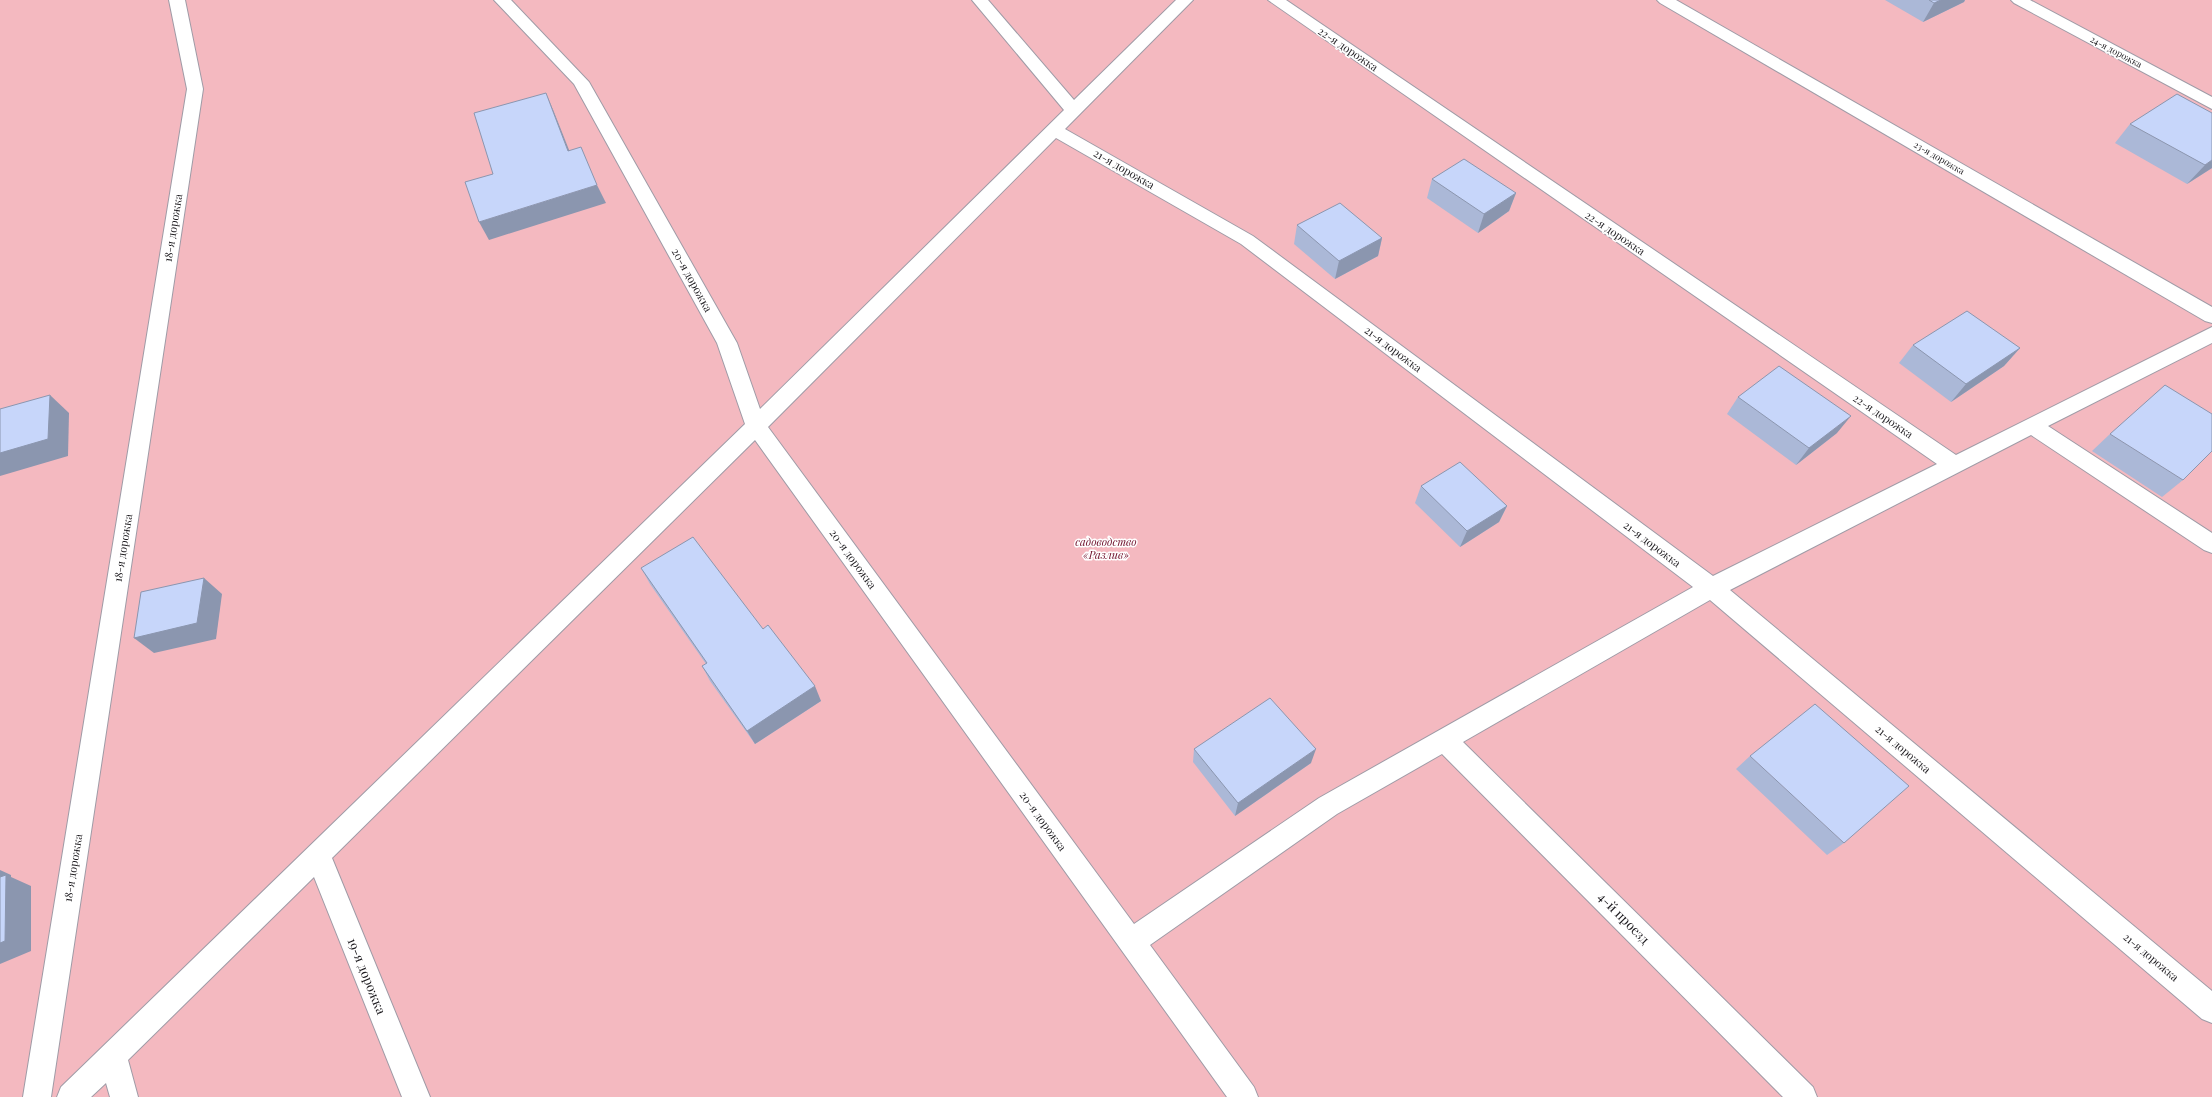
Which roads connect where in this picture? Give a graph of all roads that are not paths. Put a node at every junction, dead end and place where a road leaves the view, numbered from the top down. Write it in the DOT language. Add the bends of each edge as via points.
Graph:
graph roads {
  1 [pos="177,0"];
  2 [pos="502,0"];
  3 [pos="980,0"];
  4 [pos="1185,0"];
  5 [pos="1276,0"];
  6 [pos="1665,0"];
  7 [pos="2019,0"];
  8 [pos="2212,104"];
  9 [pos="1074,111"];
  10 [pos="1055,130"];
  11 [pos="2212,316"];
  12 [pos="2212,334"];
  13 [pos="756,426"];
  14 [pos="2032,426"];
  15 [pos="1954,465"];
  16 [pos="2212,544"];
  17 [pos="1712,588"];
  18 [pos="1444,739"];
  19 [pos="318,855"];
  20 [pos="1132,942"];
  21 [pos="2212,1009"];
  22 [pos="113,1056"];
  23 [pos="37,1097"];
  24 [pos="71,1097"];
  25 [pos="124,1097"];
  26 [pos="416,1097"];
  27 [pos="1244,1097"];
  28 [pos="1803,1097"];
  1 -- 23 [label="street, 18-я дорожка" via="195,89"];
  2 -- 13 [label="street, 20-я дорожка" via="581,82 727,343"];
  3 -- 9 [label="street"];
  4 -- 9 [label="street"];
  5 -- 15 [label="street, 22-я дорожка"];
  6 -- 11 [label="street, 23-я дорожка"];
  7 -- 8 [label="street, 24-я дорожка"];
  9 -- 10 [label="street"];
  10 -- 13 [label="street"];
  10 -- 17 [label="street, 21-я дорожка" via="1247,240"];
  12 -- 14 [label="street"];
  13 -- 19 [label="street"];
  13 -- 20 [label="street, 20-я дорожка"];
  14 -- 15 [label="street"];
  14 -- 16 [label="street"];
  15 -- 17 [label="street"];
  17 -- 18 [label="street"];
  17 -- 21 [label="street, 21-я дорожка"];
  18 -- 20 [label="street" via="1328,806"];
  18 -- 28 [label="street, 4-й проезд"];
  19 -- 22 [label="street"];
  19 -- 26 [label="street, 19-я дорожка"];
  20 -- 27 [label="street, 20-я дорожка"];
  22 -- 24 [label="street"];
  22 -- 25 [label="street"];
}
